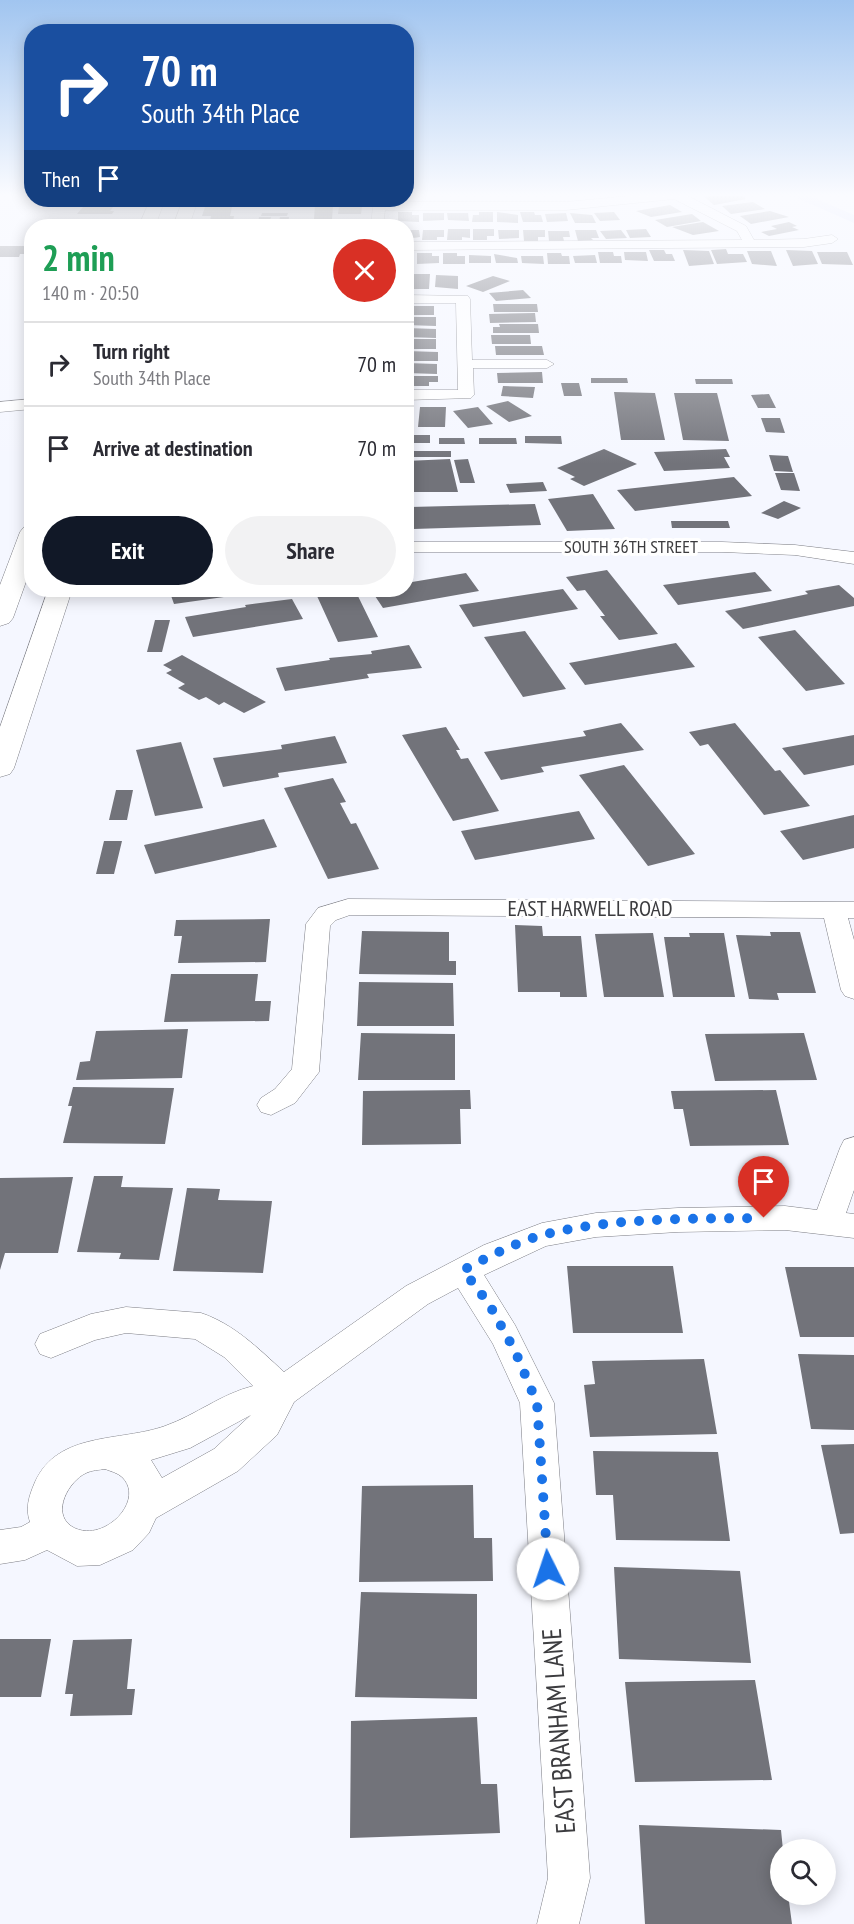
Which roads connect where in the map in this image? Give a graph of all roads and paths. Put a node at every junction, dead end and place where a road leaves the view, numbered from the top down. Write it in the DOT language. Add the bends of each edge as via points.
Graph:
graph roads {
  1 [pos="414,299"];
  2 [pos="465,364"];
  3 [pos="547,364"];
  4 [pos="414,395"];
  5 [pos="24,405"];
  6 [pos="3,408"];
  7 [pos="24,411"];
  8 [pos="414,547"];
  9 [pos="24,557"];
  10 [pos="854,558"];
  11 [pos="57,597"];
  12 [pos="0,618"];
  13 [pos="6,728"];
  14 [pos="0,768"];
  15 [pos="844,910"];
  16 [pos="854,990"];
  17 [pos="271,1106"];
  18 [pos="854,1148"];
  19 [pos="841,1224"];
  20 [pos="463,1270"];
  21 [pos="51,1344"];
  22 [pos="282,1392"];
  23 [pos="105,1454"];
  24 [pos="147,1505"];
  25 [pos="51,1530"];
  26 [pos="0,1547"];
  27 [pos="558,1924"];
  1 -- 2 [label="street" via="463,299"];
  2 -- 3 [label="street"];
  2 -- 4 [label="street" via="466,395"];
  5 -- 6 [label="street"];
  6 -- 7 [label="street"];
  8 -- 10 [label="street, SOUTH 36TH STREET" via="722,547 795,550"];
  9 -- 12 [label="main road"];
  11 -- 13 [label="main road"];
  13 -- 14 [label="main road"];
  15 -- 16 [label="street"];
  15 -- 17 [label="street, EAST HARWELL ROAD" via="348,907 327,914 318,924 305,1072"];
  18 -- 19 [label="street"];
  19 -- 20 [label="street" via="785,1218 597,1225 542,1235"];
  20 -- 22 [label="street" via="417,1295"];
  20 -- 27 [label="street, EAST BRANHAM LANE" via="489,1304 537,1403 569,1878"];
  21 -- 22 [label="street" via="91,1327 126,1320 201,1326 235,1347"];
  22 -- 23 [label="street" via="239,1404 178,1437"];
  22 -- 24 [label="street" via="265,1424 226,1460"];
  23 -- 24 [label="street" via="133,1464 142,1474"];
  23 -- 25 [label="street" via="73,1463 50,1486 45,1516"];
  24 -- 25 [label="street" via="128,1534 112,1544 77,1548 61,1541"];
  25 -- 26 [label="street" via="25,1544"];
}
